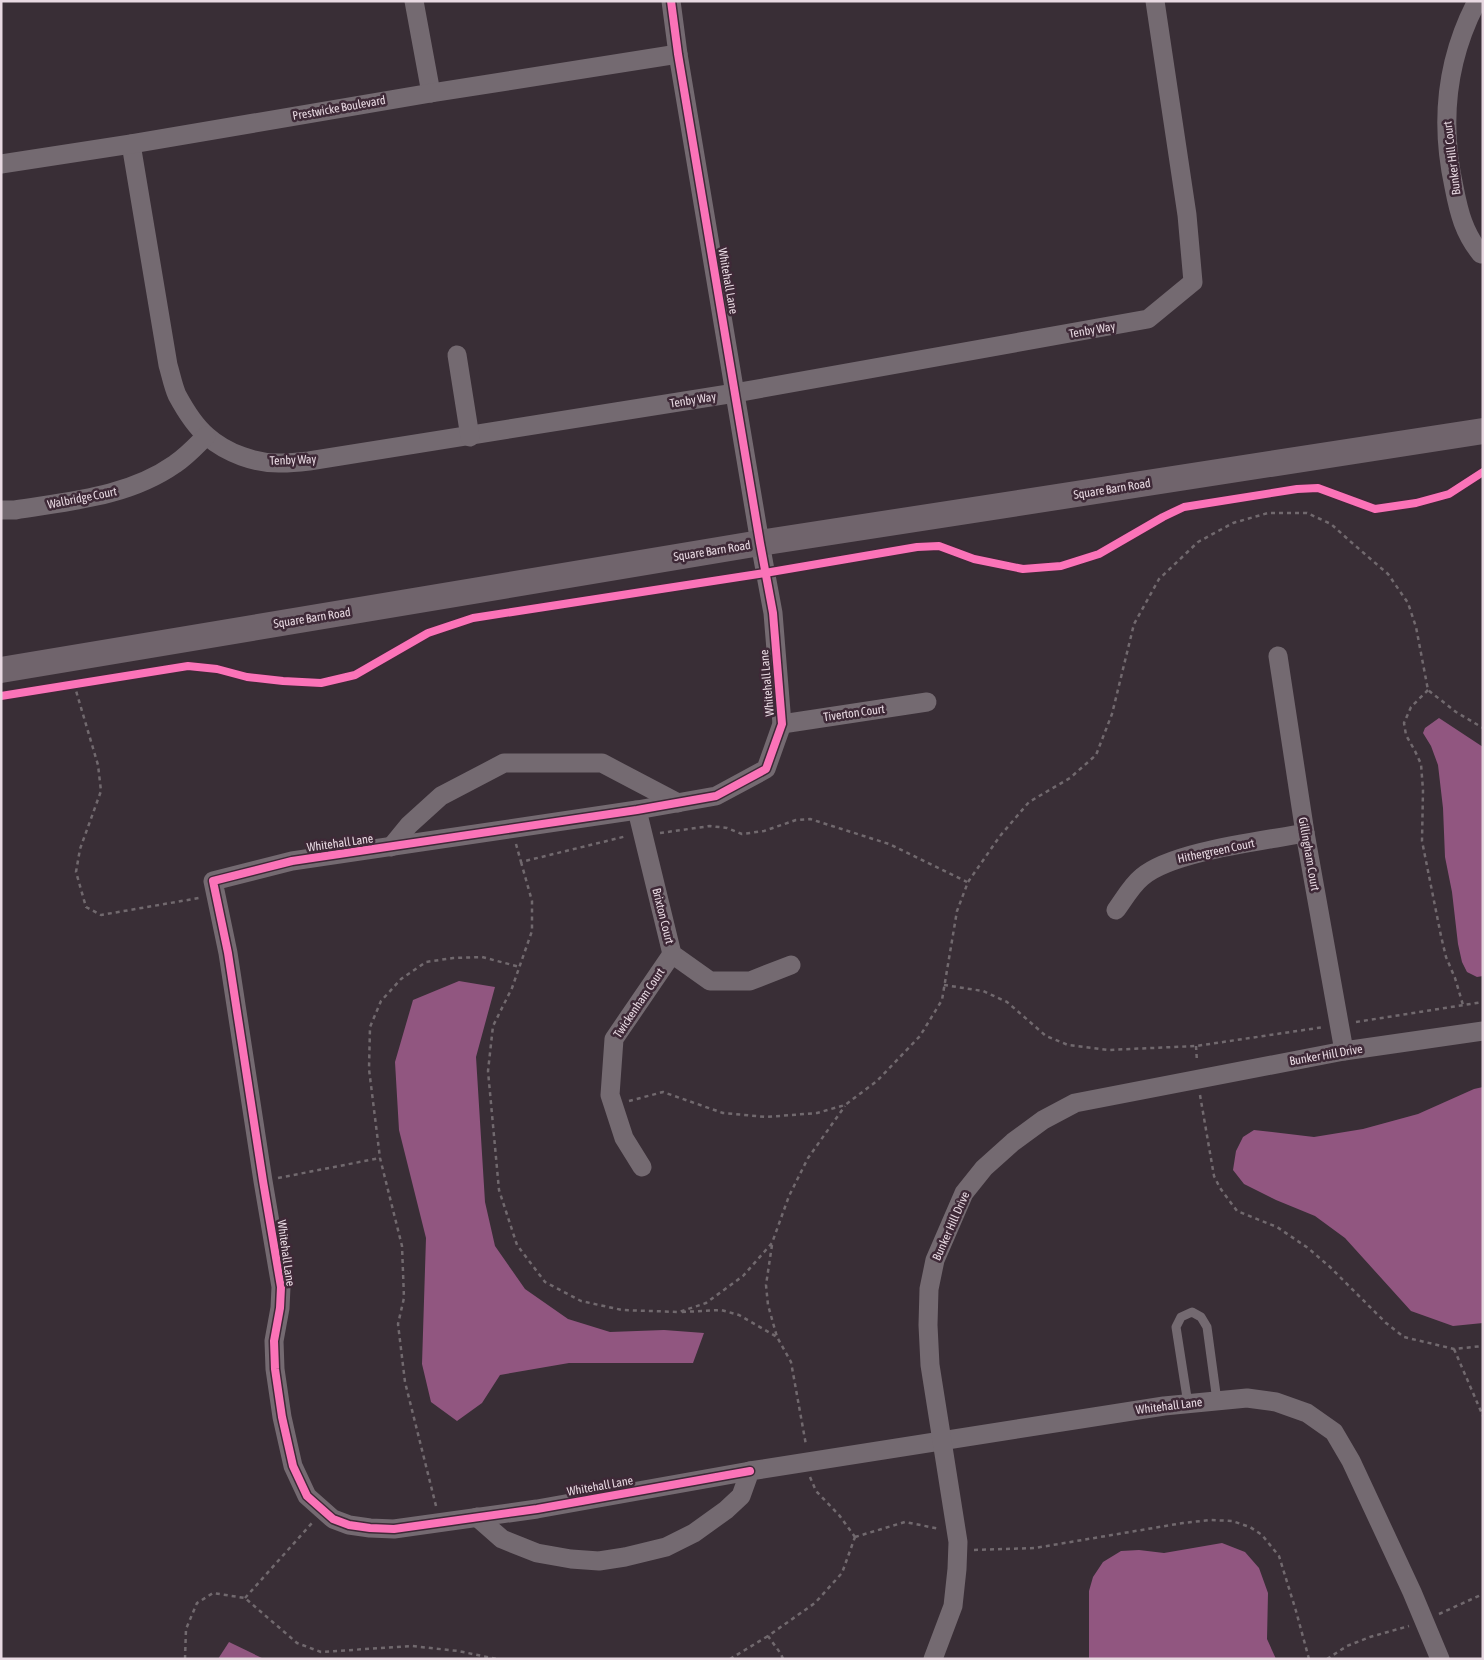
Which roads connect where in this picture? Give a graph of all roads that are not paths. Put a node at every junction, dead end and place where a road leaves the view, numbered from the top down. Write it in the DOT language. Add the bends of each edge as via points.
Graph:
graph roads {
  1 [pos="414,1"];
  2 [pos="671,1"];
  3 [pos="1155,1"];
  4 [pos="1477,1"];
  5 [pos="678,54"];
  6 [pos="431,93"];
  7 [pos="130,144"];
  8 [pos="1,164"];
  9 [pos="1481,254"];
  10 [pos="456,355"];
  11 [pos="736,393"];
  12 [pos="1483,432"];
  13 [pos="206,436"];
  14 [pos="470,437"];
  15 [pos="1,510"];
  16 [pos="760,544"];
  17 [pos="1278,656"];
  18 [pos="1,670"];
  19 [pos="927,702"];
  20 [pos="782,724"];
  21 [pos="678,803"];
  22 [pos="637,810"];
  23 [pos="1305,833"];
  24 [pos="391,847"];
  25 [pos="1116,910"];
  26 [pos="672,954"];
  27 [pos="791,965"];
  28 [pos="1483,1031"];
  29 [pos="1344,1051"];
  30 [pos="642,1167"];
  31 [pos="1217,1401"];
  32 [pos="1188,1404"];
  33 [pos="941,1441"];
  34 [pos="750,1471"];
  35 [pos="477,1517"];
  36 [pos="933,1659"];
  37 [pos="1440,1659"];
  1 -- 6 [label="street"];
  2 -- 5 [label="street, Whitehall Lane"];
  3 -- 11 [label="street, Tenby Way" via="1187,215 1193,282 1148,319"];
  4 -- 9 [label="street, Bunker Hill Court" via="1453,59 1447,138 1451,173 1464,227"];
  5 -- 6 [label="street, Prestwicke Boulevard"];
  5 -- 11 [label="street, Whitehall Lane"];
  6 -- 7 [label="street, Prestwicke Boulevard"];
  7 -- 8 [label="street, Prestwicke Boulevard"];
  7 -- 13 [label="street, Tenby Way" via="168,365 177,394"];
  10 -- 14 [label="street"];
  11 -- 14 [label="street, Tenby Way"];
  11 -- 16 [label="street, Whitehall Lane"];
  12 -- 16 [label="street, Square Barn Road"];
  13 -- 14 [label="street, Tenby Way" via="242,456 282,464"];
  13 -- 15 [label="street, Walbridge Court" via="175,464 122,491 25,509"];
  16 -- 18 [label="street, Square Barn Road"];
  16 -- 20 [label="street, Whitehall Lane" via="772,613"];
  17 -- 23 [label="street, Gillingham Court"];
  19 -- 20 [label="street, Tiverton Court"];
  20 -- 21 [label="street, Whitehall Lane" via="766,769 716,796"];
  21 -- 22 [label="street, Whitehall Lane"];
  21 -- 24 [label="street, Whitehall Lane" via="602,763 504,763 440,796"];
  22 -- 24 [label="street, Whitehall Lane"];
  22 -- 26 [label="street, Brixton Court"];
  23 -- 25 [label="street, Hithergreen Court" via="1170,861 1142,876"];
  23 -- 29 [label="street, Gillingham Court"];
  24 -- 35 [label="street, Whitehall Lane" via="292,861 213,881 228,953 281,1287 274,1341 275,1370 293,1466 307,1496 323,1511 349,1525 394,1529"];
  26 -- 27 [label="street, Brixton Court" via="710,981 750,982"];
  26 -- 30 [label="street, Twickenham Court" via="614,1039 610,1095 624,1138"];
  28 -- 29 [label="street, Bunker Hill Drive"];
  29 -- 33 [label="street, Bunker Hill Drive" via="1075,1103 1043,1120 984,1168 964,1193 935,1260 929,1290 930,1365"];
  31 -- 32 [label="street, Whitehall Lane"];
  31 -- 32 [label="lane" via="1207,1327 1201,1317 1192,1312 1181,1317 1176,1327"];
  31 -- 37 [label="street, Whitehall Lane" via="1246,1398 1276,1402 1307,1413 1334,1432 1351,1461"];
  32 -- 33 [label="street, Whitehall Lane"];
  33 -- 34 [label="street, Whitehall Lane"];
  33 -- 36 [label="street, Bunker Hill Drive" via="958,1542 958,1569 953,1606"];
  34 -- 35 [label="street, Whitehall Lane"];
  34 -- 35 [label="street" via="742,1496 694,1533 666,1547 625,1557 599,1561 537,1553 502,1539"];
}
